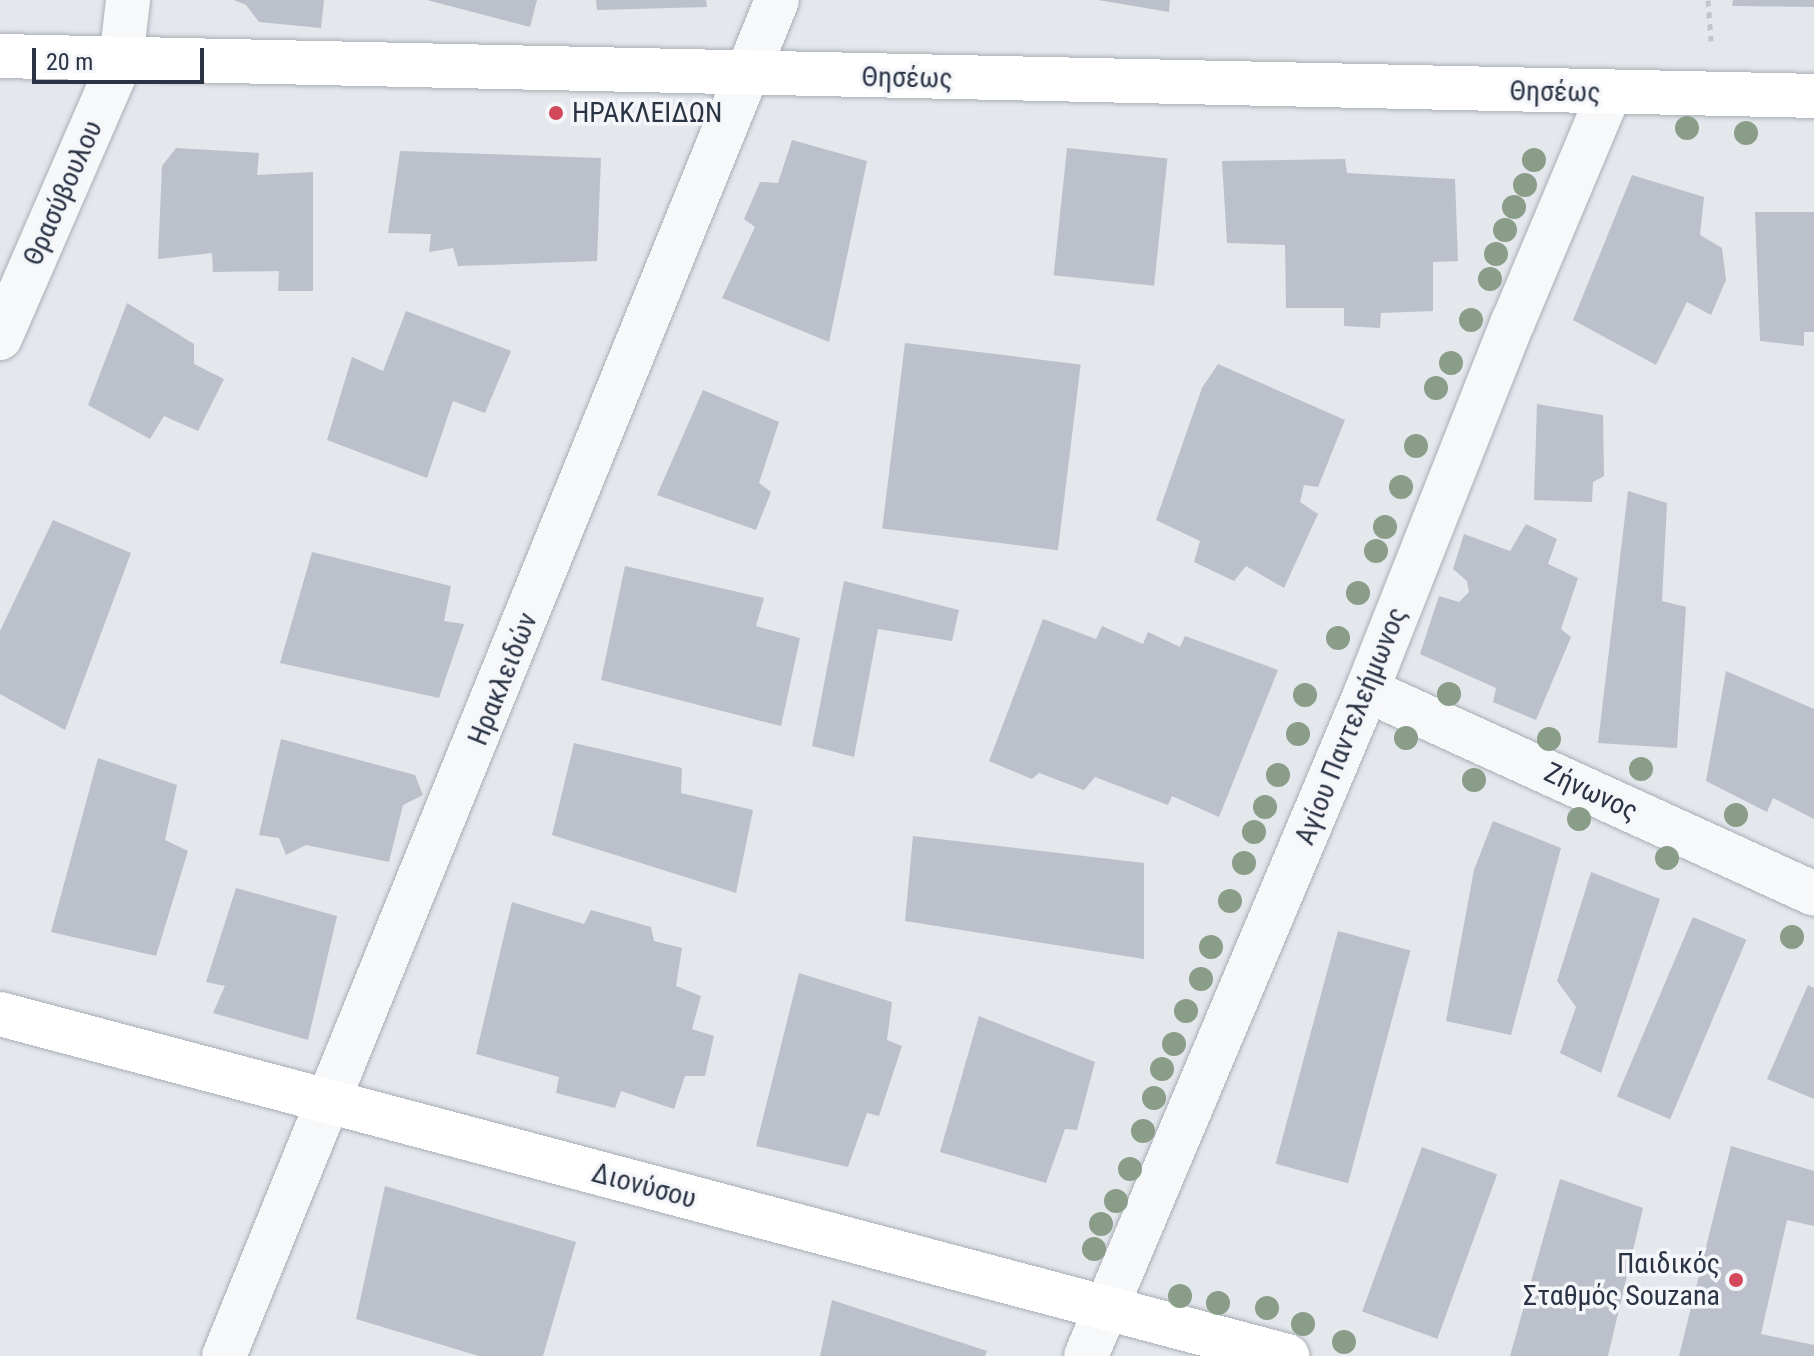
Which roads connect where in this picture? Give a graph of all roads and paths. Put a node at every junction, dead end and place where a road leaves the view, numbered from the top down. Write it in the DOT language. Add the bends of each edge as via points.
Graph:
graph roads {
  1 [pos="128,0"];
  2 [pos="777,0"];
  3 [pos="0,56"];
  4 [pos="121,60"];
  5 [pos="749,75"];
  6 [pos="1609,94"];
  7 [pos="1814,96"];
  8 [pos="0,338"];
  9 [pos="1367,690"];
  10 [pos="1814,894"];
  11 [pos="0,1014"];
  12 [pos="330,1102"];
  13 [pos="1107,1306"];
  14 [pos="224,1356"];
  15 [pos="1086,1356"];
  16 [pos="1287,1356"];
  1 -- 4 [label="street, Θρασύβουλου"];
  2 -- 5 [label="street, Ηρακλειδών"];
  3 -- 4 [label="street, Θησέως"];
  4 -- 5 [label="street, Θησέως"];
  4 -- 8 [label="street, Θρασύβουλου"];
  5 -- 6 [label="street, Θησέως"];
  5 -- 12 [label="street, Ηρακλειδών"];
  6 -- 7 [label="street, Θησέως"];
  6 -- 9 [label="street, Αγίου Παντελεήμωνος"];
  9 -- 10 [label="street, Ζήνωνος"];
  9 -- 13 [label="street, Αγίου Παντελεήμωνος"];
  11 -- 12 [label="street, Διονύσου"];
  12 -- 13 [label="street, Διονύσου"];
  12 -- 14 [label="street, Ηρακλειδών"];
  13 -- 15 [label="street, Αγίου Παντελεήμωνος"];
  13 -- 16 [label="street, Διονύσου"];
}
